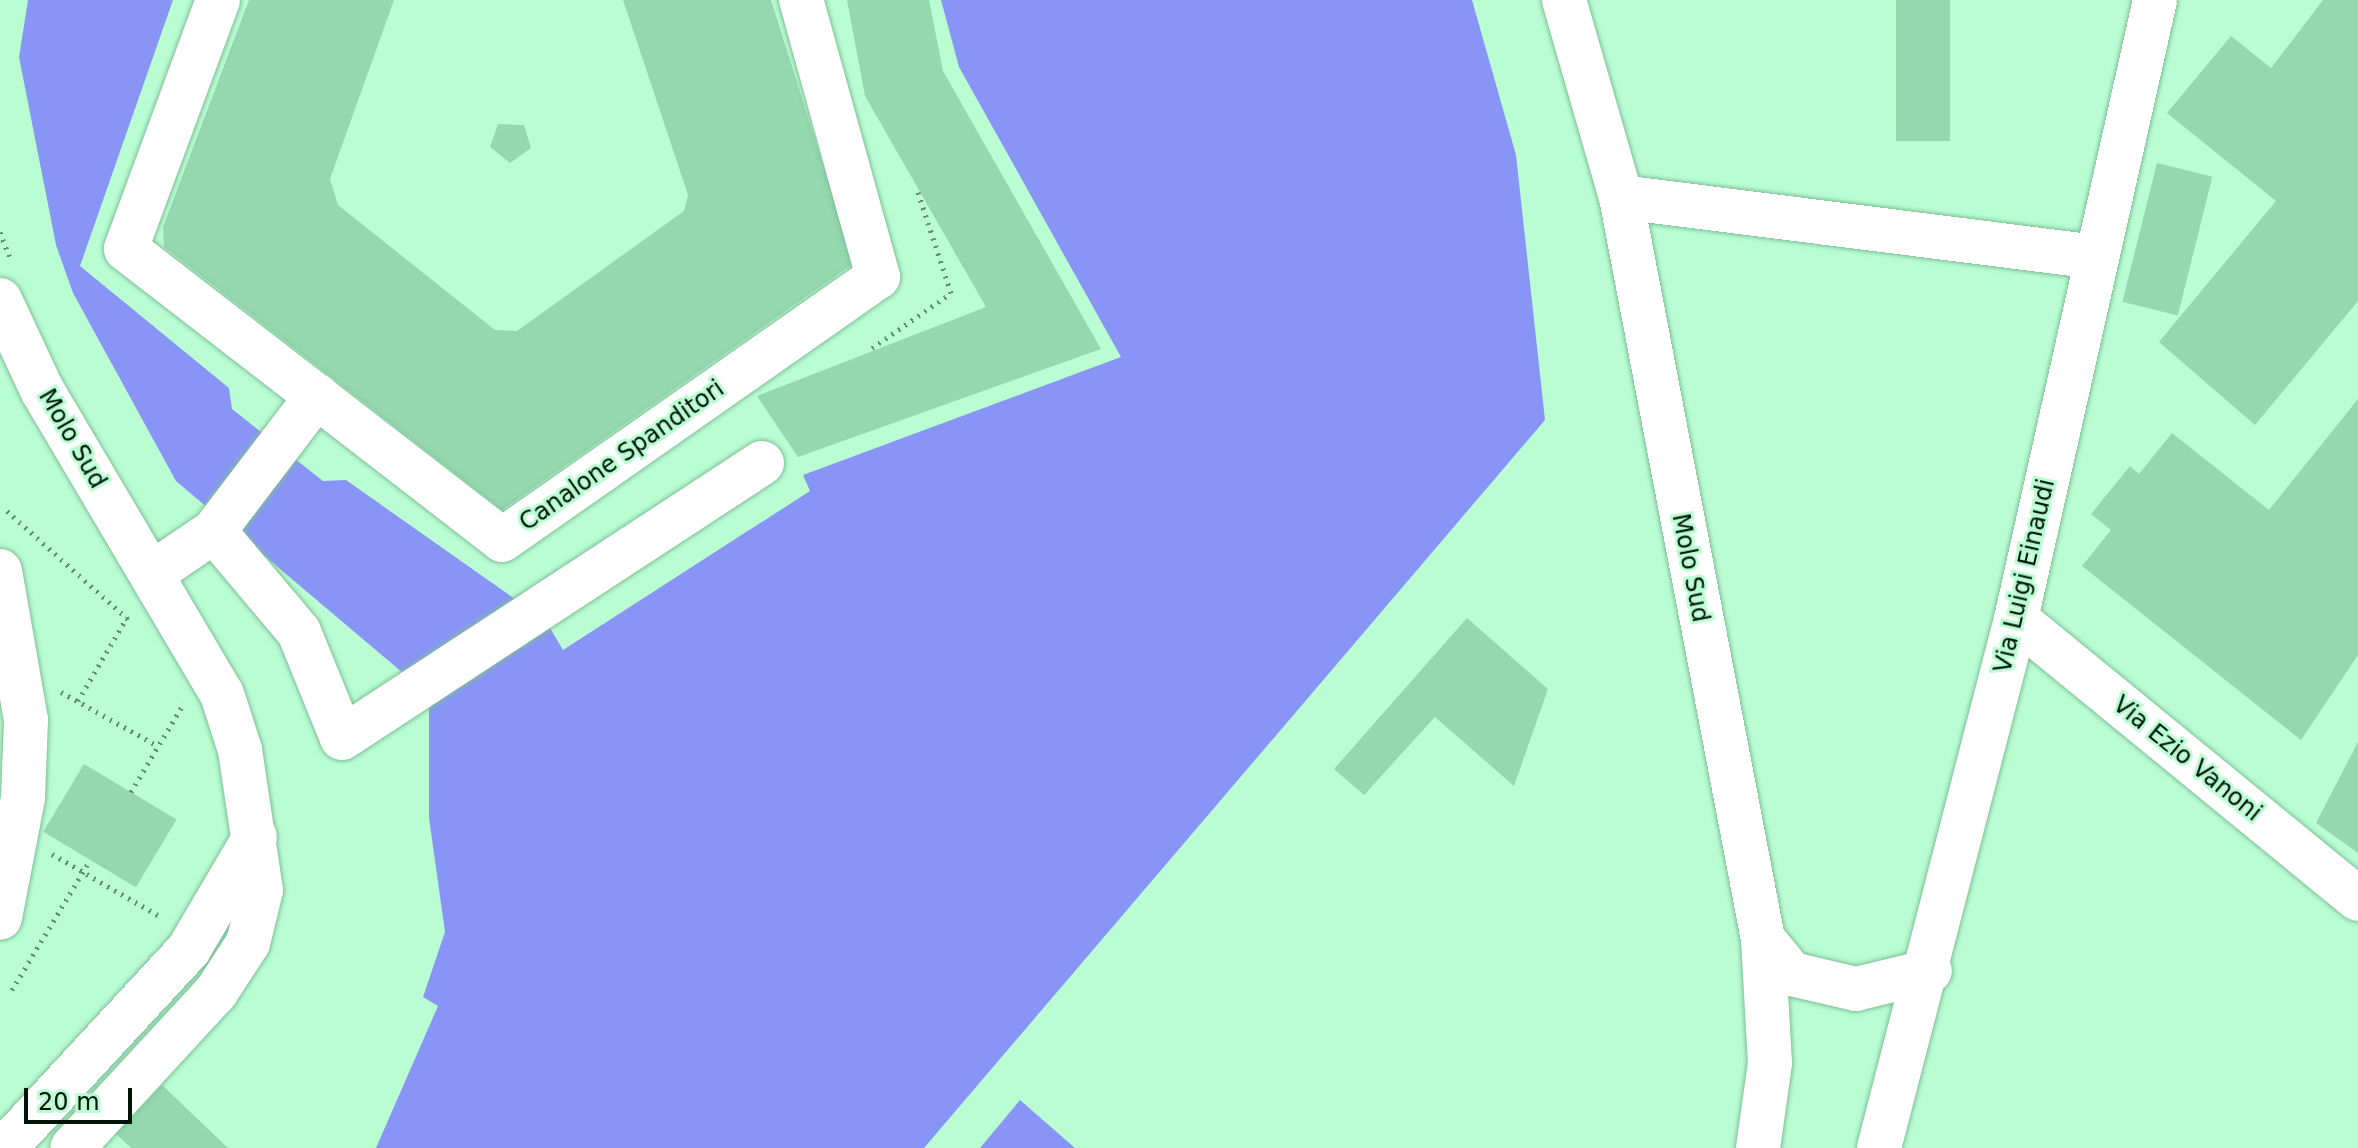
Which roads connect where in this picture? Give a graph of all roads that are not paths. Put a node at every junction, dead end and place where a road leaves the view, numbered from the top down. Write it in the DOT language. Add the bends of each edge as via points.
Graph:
graph roads {
  1 [pos="218,0"];
  2 [pos="801,0"];
  3 [pos="1564,0"];
  4 [pos="2155,0"];
  5 [pos="1621,197"];
  6 [pos="2097,257"];
  7 [pos="0,300"];
  8 [pos="306,410"];
  9 [pos="762,463"];
  10 [pos="216,526"];
  11 [pos="0,571"];
  12 [pos="154,572"];
  13 [pos="2016,619"];
  14 [pos="255,837"];
  15 [pos="2358,899"];
  16 [pos="0,918"];
  17 [pos="1763,939"];
  18 [pos="1930,971"];
  19 [pos="5,1148"];
  20 [pos="72,1148"];
  21 [pos="1758,1148"];
  22 [pos="1879,1148"];
  1 -- 8 [label="street, Canalone Spanditori" via="126,249"];
  2 -- 8 [label="street, Canalone Spanditori" via="878,277 502,540"];
  3 -- 5 [label="street, Molo Sud"];
  4 -- 6 [label="street, Via Luigi Einaudi"];
  5 -- 6 [label="street"];
  5 -- 17 [label="street, Molo Sud"];
  6 -- 13 [label="street, Via Luigi Einaudi"];
  7 -- 12 [label="street, Molo Sud" via="42,390"];
  8 -- 10 [label="street"];
  9 -- 10 [label="street" via="342,738 299,632"];
  10 -- 12 [label="street"];
  11 -- 16 [label="street" via="23,676 23,798"];
  12 -- 14 [label="street, Molo Sud" via="222,694"];
  13 -- 15 [label="street, Via Ezio Vanoni"];
  13 -- 18 [label="street, Via Luigi Einaudi"];
  14 -- 19 [label="street" via="189,949"];
  14 -- 20 [label="street, Molo Sud" via="261,890 248,943 216,992"];
  17 -- 18 [label="street, Molo Sud" via="1792,974 1856,989"];
  17 -- 21 [label="street, Molo Sud" via="1770,1063"];
  18 -- 22 [label="street, Via Luigi Einaudi"];
}
